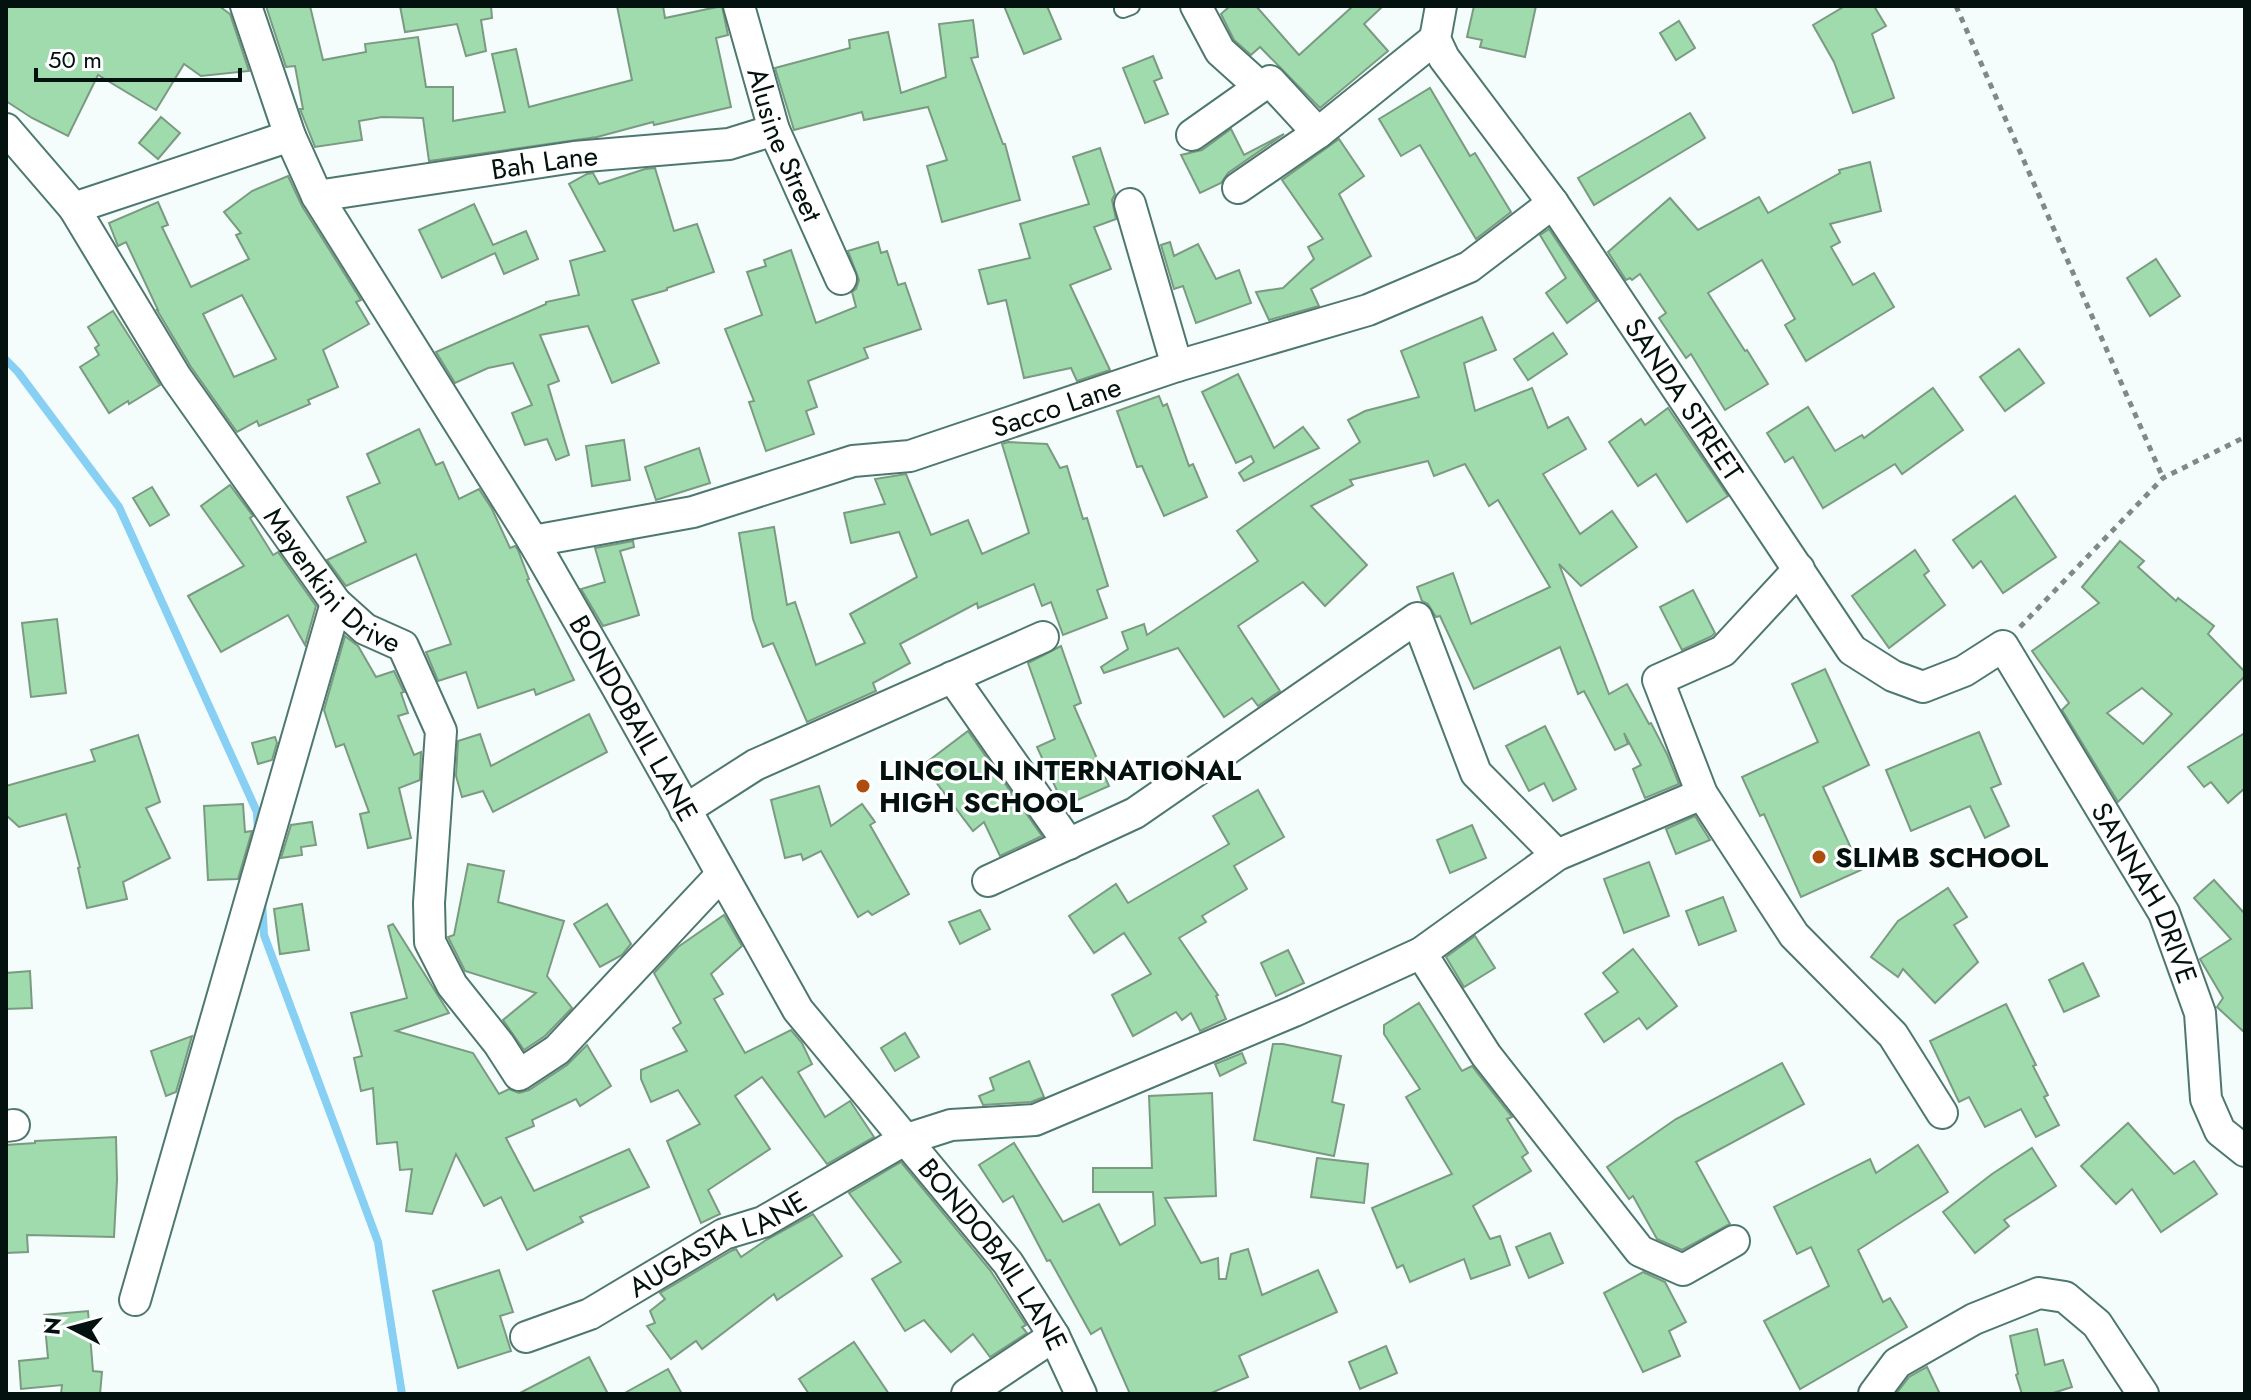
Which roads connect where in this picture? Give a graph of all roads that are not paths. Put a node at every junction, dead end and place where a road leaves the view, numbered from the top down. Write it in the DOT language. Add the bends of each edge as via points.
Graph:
graph roads {
  1 [pos="246,6"];
  2 [pos="739,6"];
  3 [pos="1196,6"];
  4 [pos="1441,6"];
  5 [pos="1435,39"];
  6 [pos="1260,87"];
  7 [pos="6,129"];
  8 [pos="774,130"];
  9 [pos="1318,133"];
  10 [pos="1192,135"];
  11 [pos="290,136"];
  12 [pos="1238,188"];
  13 [pos="317,196"];
  14 [pos="1553,203"];
  15 [pos="1130,204"];
  16 [pos="74,208"];
  17 [pos="841,279"];
  18 [pos="1177,366"];
  19 [pos="533,541"];
  20 [pos="1799,569"];
  21 [pos="336,603"];
  22 [pos="1043,637"];
  23 [pos="2003,646"];
  24 [pos="952,677"];
  25 [pos="1702,794"];
  26 [pos="685,810"];
  27 [pos="1069,844"];
  28 [pos="1557,855"];
  29 [pos="721,875"];
  30 [pos="988,881"];
  31 [pos="1421,953"];
  32 [pos="1942,1113"];
  33 [pos="904,1140"];
  34 [pos="2245,1151"];
  35 [pos="1734,1241"];
  36 [pos="135,1300"];
  37 [pos="1054,1336"];
  38 [pos="526,1337"];
  39 [pos="967,1394"];
  40 [pos="1081,1394"];
  41 [pos="1874,1394"];
  42 [pos="2143,1394"];
  1 -- 11 [label="street, BONDOBAIL LANE"];
  2 -- 8 [label="street, Alusine Street"];
  3 -- 6 [label="street" via="1220,51"];
  4 -- 5 [label="street"];
  5 -- 9 [label="street"];
  5 -- 14 [label="street, SANDA STREET"];
  6 -- 9 [label="street" via="1270,81"];
  6 -- 10 [label="street"];
  7 -- 16 [label="street, Mayenkini Drive"];
  8 -- 13 [label="street, Bah Lane" via="729,144 574,157"];
  8 -- 17 [label="street, Alusine Street"];
  9 -- 12 [label="street"];
  11 -- 13 [label="street, BONDOBAIL LANE"];
  11 -- 16 [label="street"];
  13 -- 19 [label="street, BONDOBAIL LANE"];
  14 -- 18 [label="street, Sacco Lane" via="1469,267 1368,310"];
  14 -- 20 [label="street, SANDA STREET"];
  15 -- 18 [label="street"];
  16 -- 21 [label="street, Mayenkini Drive" via="176,377"];
  18 -- 19 [label="street, Sacco Lane" via="910,456 853,461 693,512"];
  19 -- 26 [label="street, BONDOBAIL LANE"];
  20 -- 23 [label="street, SANDA STREET" via="1852,650 1913,684 1923,687 1964,671"];
  20 -- 25 [label="street" via="1723,651 1658,680"];
  21 -- 29 [label="street, Mayenkini Drive" via="365,629 403,646 436,718 441,731 430,942 452,985 519,1075 557,1050"];
  21 -- 36 [label="street"];
  22 -- 24 [label="street"];
  23 -- 34 [label="street, SANNAH DRIVE" via="2164,913 2200,1013 2206,1099 2220,1131"];
  24 -- 26 [label="street" via="755,765"];
  24 -- 27 [label="street"];
  25 -- 28 [label="street, AUGASTA LANE"];
  25 -- 32 [label="street" via="1794,935 1893,1035"];
  26 -- 29 [label="street, BONDOBAIL LANE"];
  27 -- 28 [label="street" via="1135,813 1407,607 1476,773"];
  27 -- 30 [label="street"];
  28 -- 31 [label="street, AUGASTA LANE"];
  29 -- 33 [label="street, BONDOBAIL LANE" via="798,1010"];
  31 -- 33 [label="street, AUGASTA LANE" via="1035,1120 951,1125"];
  31 -- 35 [label="street" via="1486,1055 1640,1251 1683,1270"];
  33 -- 37 [label="street, BONDOBAIL LANE" via="1008,1263"];
  33 -- 38 [label="street, AUGASTA LANE" via="763,1222 724,1234 590,1314"];
  37 -- 39 [label="street"];
  37 -- 40 [label="street, BONDOBAIL LANE"];
  41 -- 42 [label="street" via="1897,1363 1974,1319 2039,1293 2065,1297 2097,1324"];
}
